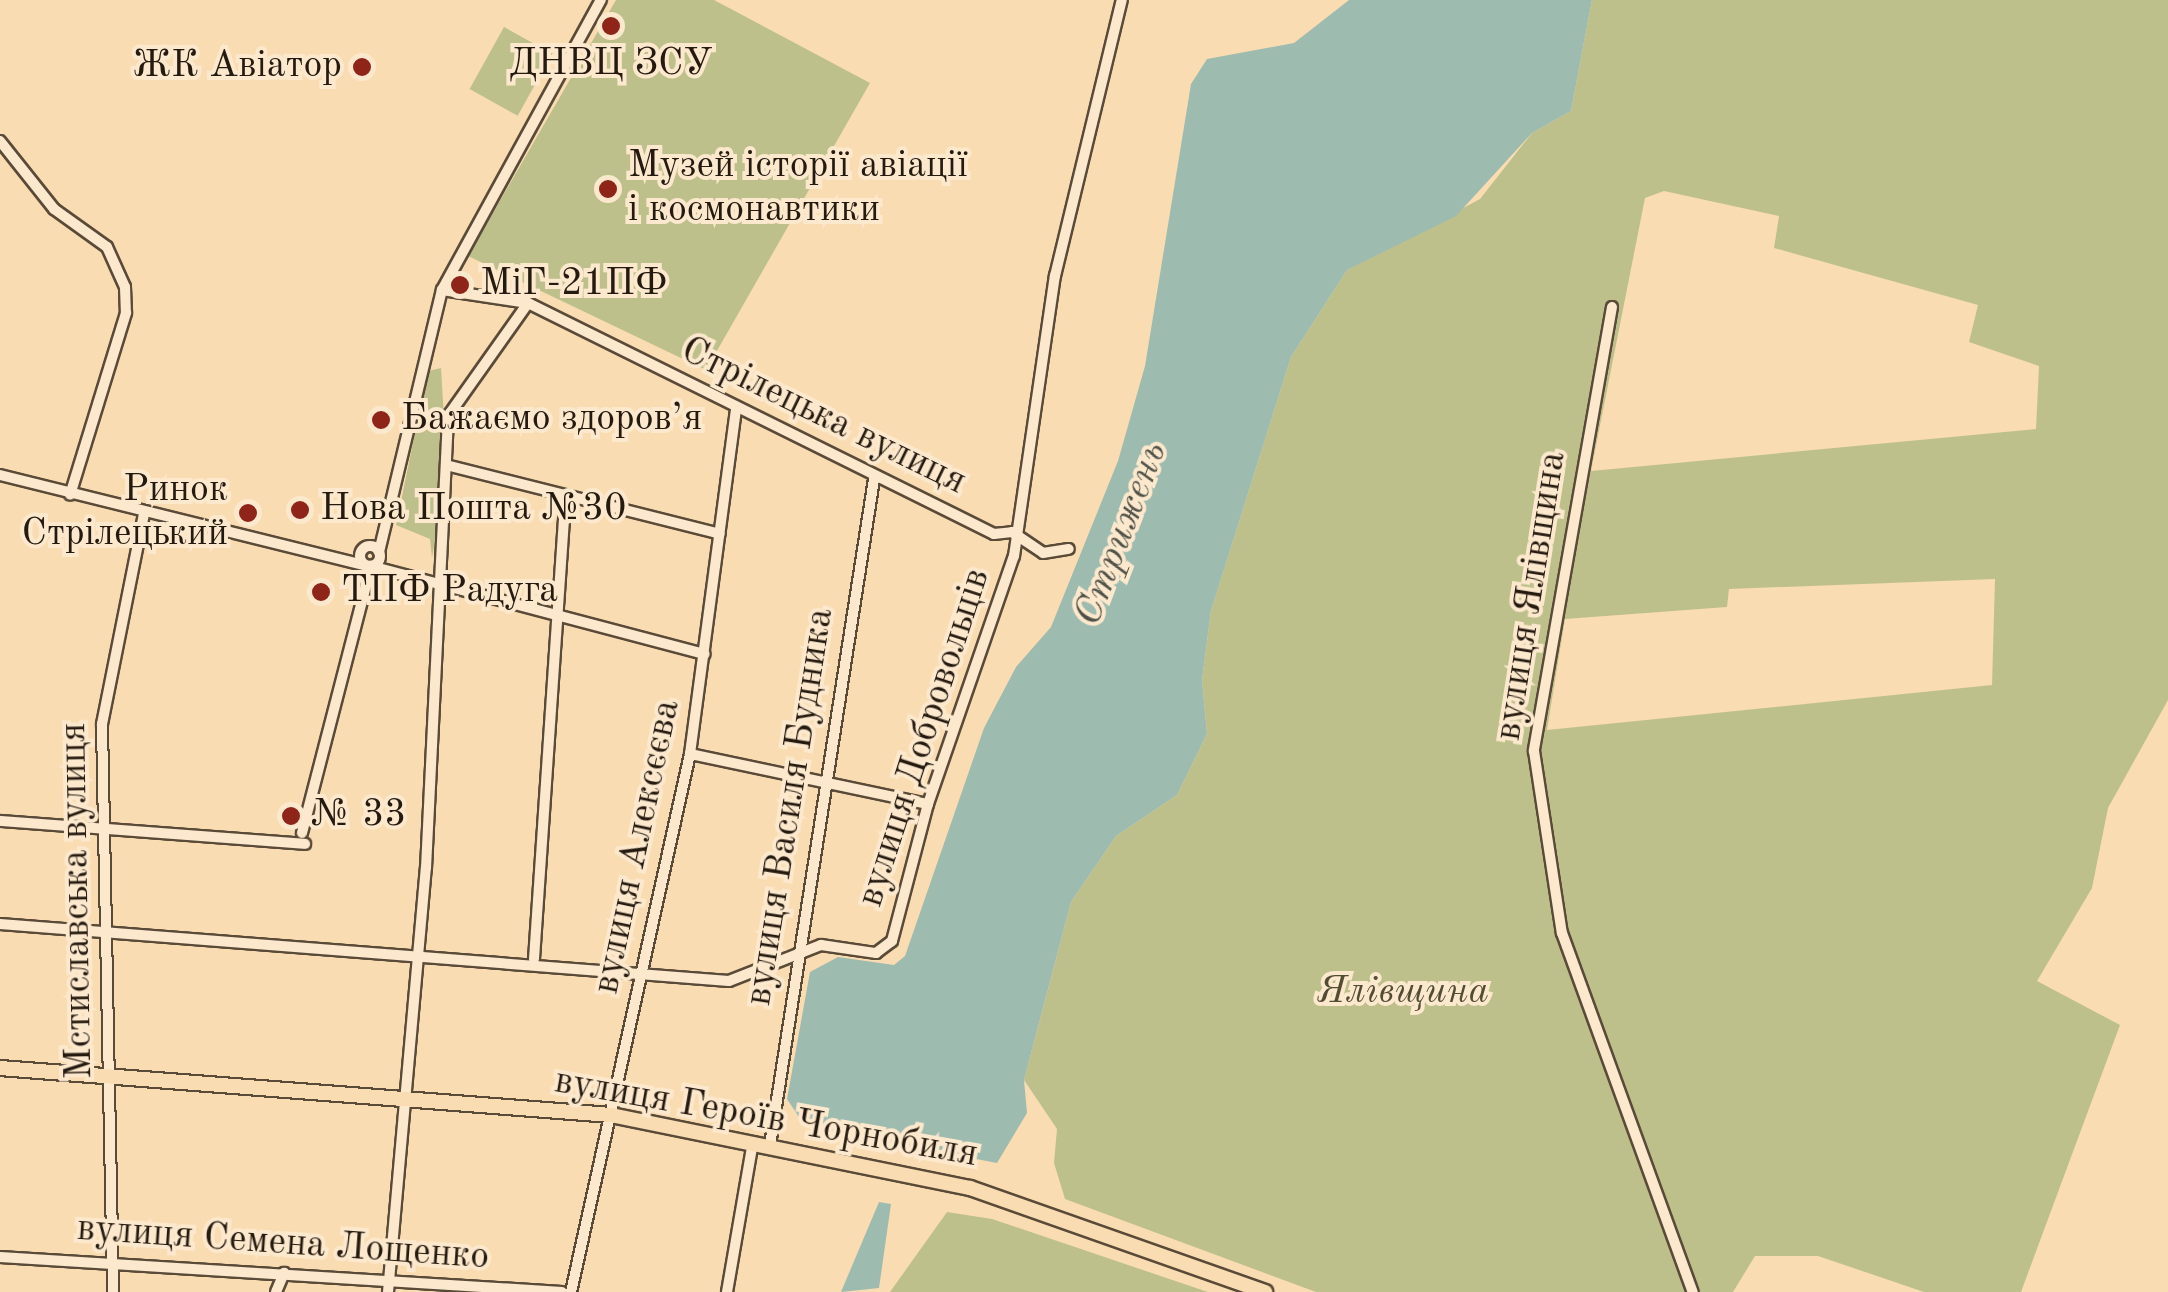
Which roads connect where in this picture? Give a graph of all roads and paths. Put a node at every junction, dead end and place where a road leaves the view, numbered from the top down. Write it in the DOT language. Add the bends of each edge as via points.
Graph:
graph roads {
  1 [pos="601,0"];
  2 [pos="1122,0"];
  3 [pos="0,141"];
  4 [pos="442,290"];
  5 [pos="528,303"];
  6 [pos="1612,307"];
  7 [pos="736,408"];
  8 [pos="450,466"];
  9 [pos="0,475"];
  10 [pos="874,479"];
  11 [pos="70,495"];
  12 [pos="566,495"];
  13 [pos="144,514"];
  14 [pos="1012,532"];
  15 [pos="381,534"];
  16 [pos="720,534"];
  17 [pos="365,548"];
  18 [pos="1069,549"];
  19 [pos="379,554"];
  20 [pos="340,558"];
  21 [pos="368,565"];
  22 [pos="391,570"];
  23 [pos="442,586"];
  24 [pos="556,615"];
  25 [pos="705,654"];
  26 [pos="690,754"];
  27 [pos="827,782"];
  28 [pos="928,804"];
  29 [pos="0,820"];
  30 [pos="101,826"];
  31 [pos="0,924"];
  32 [pos="102,932"];
  33 [pos="418,953"];
  34 [pos="798,959"];
  35 [pos="534,960"];
  36 [pos="644,969"];
  37 [pos="0,1068"];
  38 [pos="112,1076"];
  39 [pos="406,1099"];
  40 [pos="612,1115"];
  41 [pos="753,1142"];
  42 [pos="770,1146"];
  43 [pos="0,1257"];
  44 [pos="112,1263"];
  45 [pos="284,1274"];
  46 [pos="388,1278"];
  47 [pos="113,1292"];
  48 [pos="276,1292"];
  49 [pos="388,1292"];
  50 [pos="562,1292"];
  51 [pos="571,1292"];
  52 [pos="727,1292"];
  53 [pos="1265,1292"];
  54 [pos="1693,1292"];
  1 -- 4 [label="street"];
  2 -- 14 [label="street, Стрілецька вулиця" via="1055,276"];
  3 -- 11 [label="street" via="54,209 107,248 125,288 126,313"];
  4 -- 5 [label="street, Стрілецька вулиця"];
  4 -- 15 [label="street"];
  5 -- 7 [label="street, Стрілецька вулиця"];
  5 -- 8 [label="street" via="448,416"];
  6 -- 54 [label="street, вулиця Ялівщина" via="1534,760 1562,933"];
  7 -- 10 [label="street, Стрілецька вулиця"];
  7 -- 16 [label="street, вулиця Алексєєва"];
  8 -- 12 [label="street"];
  8 -- 23 [label="street"];
  9 -- 11 [label="street"];
  10 -- 14 [label="street, Стрілецька вулиця" via="994,534"];
  10 -- 27 [label="street, вулиця Василя Будника"];
  11 -- 13 [label="street"];
  12 -- 16 [label="street"];
  12 -- 24 [label="street"];
  13 -- 20 [label="street"];
  13 -- 30 [label="street, Мстиславська вулиця" via="109,660"];
  14 -- 18 [label="street, Стрілецька вулиця" via="1043,554"];
  14 -- 28 [label="street, вулиця Добровольців" via="1014,556"];
  15 -- 17 [label="street"];
  15 -- 19 [label="street"];
  16 -- 25 [label="street, вулиця Алексєєва"];
  17 -- 19 [label="street"];
  17 -- 20 [label="street"];
  17 -- 21 [label="street"];
  19 -- 21 [label="street"];
  19 -- 22 [label="street"];
  20 -- 21 [label="street"];
  21 -- 22 [label="street"];
  21 -- 30 [label="street" via="324,721 304,838"];
  22 -- 23 [label="street"];
  23 -- 24 [label="street"];
  23 -- 33 [label="street"];
  24 -- 25 [label="street"];
  24 -- 35 [label="street"];
  25 -- 26 [label="street, вулиця Алексєєва"];
  26 -- 27 [label="street"];
  26 -- 36 [label="street, вулиця Алексєєва"];
  27 -- 28 [label="street"];
  27 -- 34 [label="street, вулиця Василя Будника"];
  28 -- 34 [label="street, вулиця Добровольців" via="892,941 876,953 821,945"];
  29 -- 30 [label="street"];
  30 -- 32 [label="street, Мстиславська вулиця"];
  31 -- 32 [label="street, вулиця Добровольців"];
  32 -- 33 [label="street, вулиця Добровольців"];
  32 -- 38 [label="street, Мстиславська вулиця"];
  33 -- 35 [label="street, вулиця Добровольців"];
  33 -- 39 [label="street"];
  34 -- 36 [label="street, вулиця Добровольців" via="728,981"];
  34 -- 42 [label="street, вулиця Василя Будника"];
  35 -- 36 [label="street, вулиця Добровольців"];
  36 -- 40 [label="street, вулиця Алексєєва"];
  37 -- 38 [label="main road, вулиця Героїв Чорнобиля"];
  38 -- 39 [label="main road, вулиця Героїв Чорнобиля"];
  38 -- 44 [label="street, Мстиславська вулиця"];
  39 -- 40 [label="main road, вулиця Героїв Чорнобиля"];
  39 -- 46 [label="street"];
  40 -- 41 [label="main road, вулиця Героїв Чорнобиля"];
  40 -- 51 [label="street, вулиця Алексєєва"];
  41 -- 42 [label="main road, вулиця Героїв Чорнобиля"];
  41 -- 52 [label="street"];
  42 -- 53 [label="main road, вулиця Героїв Чорнобиля" via="1025,1204"];
  43 -- 44 [label="street, вулиця Семена Лощенко"];
  44 -- 45 [label="street, вулиця Семена Лощенко"];
  44 -- 47 [label="street, Мстиславська вулиця"];
  45 -- 46 [label="street, вулиця Семена Лощенко"];
  45 -- 48 [label="street"];
  46 -- 49 [label="street"];
  46 -- 50 [label="street, вулиця Семена Лощенко"];
}
